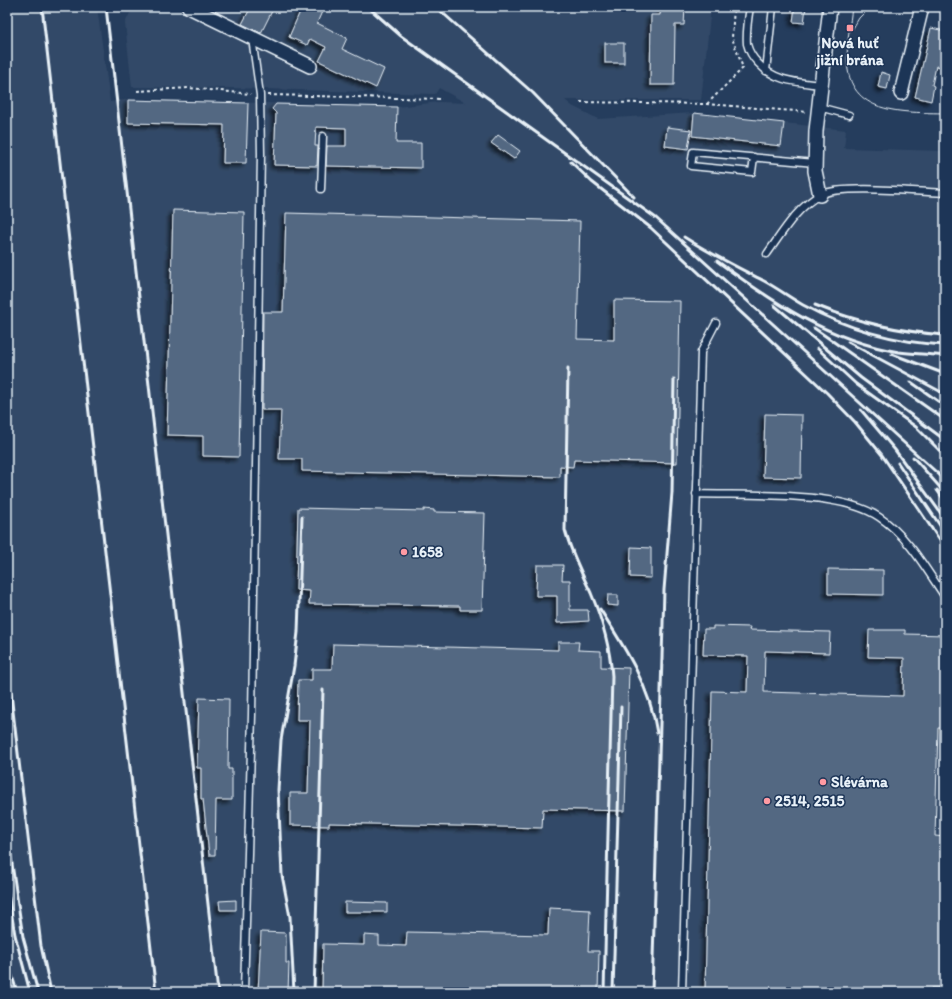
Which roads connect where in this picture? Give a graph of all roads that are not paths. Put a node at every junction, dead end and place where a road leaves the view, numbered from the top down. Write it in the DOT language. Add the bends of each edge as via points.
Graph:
graph roads {
  1 [pos="189,7"];
  2 [pos="750,7"];
  3 [pos="773,7"];
  4 [pos="830,7"];
  5 [pos="922,7"];
  6 [pos="251,36"];
  7 [pos="310,66"];
  8 [pos="766,71"];
  9 [pos="821,84"];
  10 [pos="901,93"];
  11 [pos="818,110"];
  12 [pos="850,115"];
  13 [pos="323,136"];
  14 [pos="754,157"];
  15 [pos="815,163"];
  16 [pos="321,189"];
  17 [pos="945,193"];
  18 [pos="820,195"];
  19 [pos="767,254"];
  20 [pos="716,323"];
  21 [pos="696,494"];
  22 [pos="945,597"];
  23 [pos="244,992"];
  24 [pos="682,992"];
  1 -- 6 [label="street"];
  2 -- 8 [label="lane" via="748,46 755,60"];
  3 -- 8 [label="lane"];
  4 -- 9 [label="street"];
  5 -- 10 [label="street"];
  6 -- 7 [label="street"];
  6 -- 23 [label="lane" via="260,94 261,154 252,715"];
  8 -- 9 [label="lane" via="783,80"];
  9 -- 11 [label="street"];
  11 -- 12 [label="lane"];
  11 -- 15 [label="street"];
  13 -- 16 [label="lane"];
  14 -- 14 [label="lane" via="693,152 691,166 752,172"];
  14 -- 15 [label="lane"];
  15 -- 18 [label="street" via="814,171"];
  17 -- 18 [label="lane" via="837,190"];
  18 -- 19 [label="lane" via="796,214"];
  20 -- 21 [label="lane" via="701,352"];
  21 -- 22 [label="lane" via="808,498 850,504 879,517 904,540"];
  21 -- 24 [label="lane"];
}
